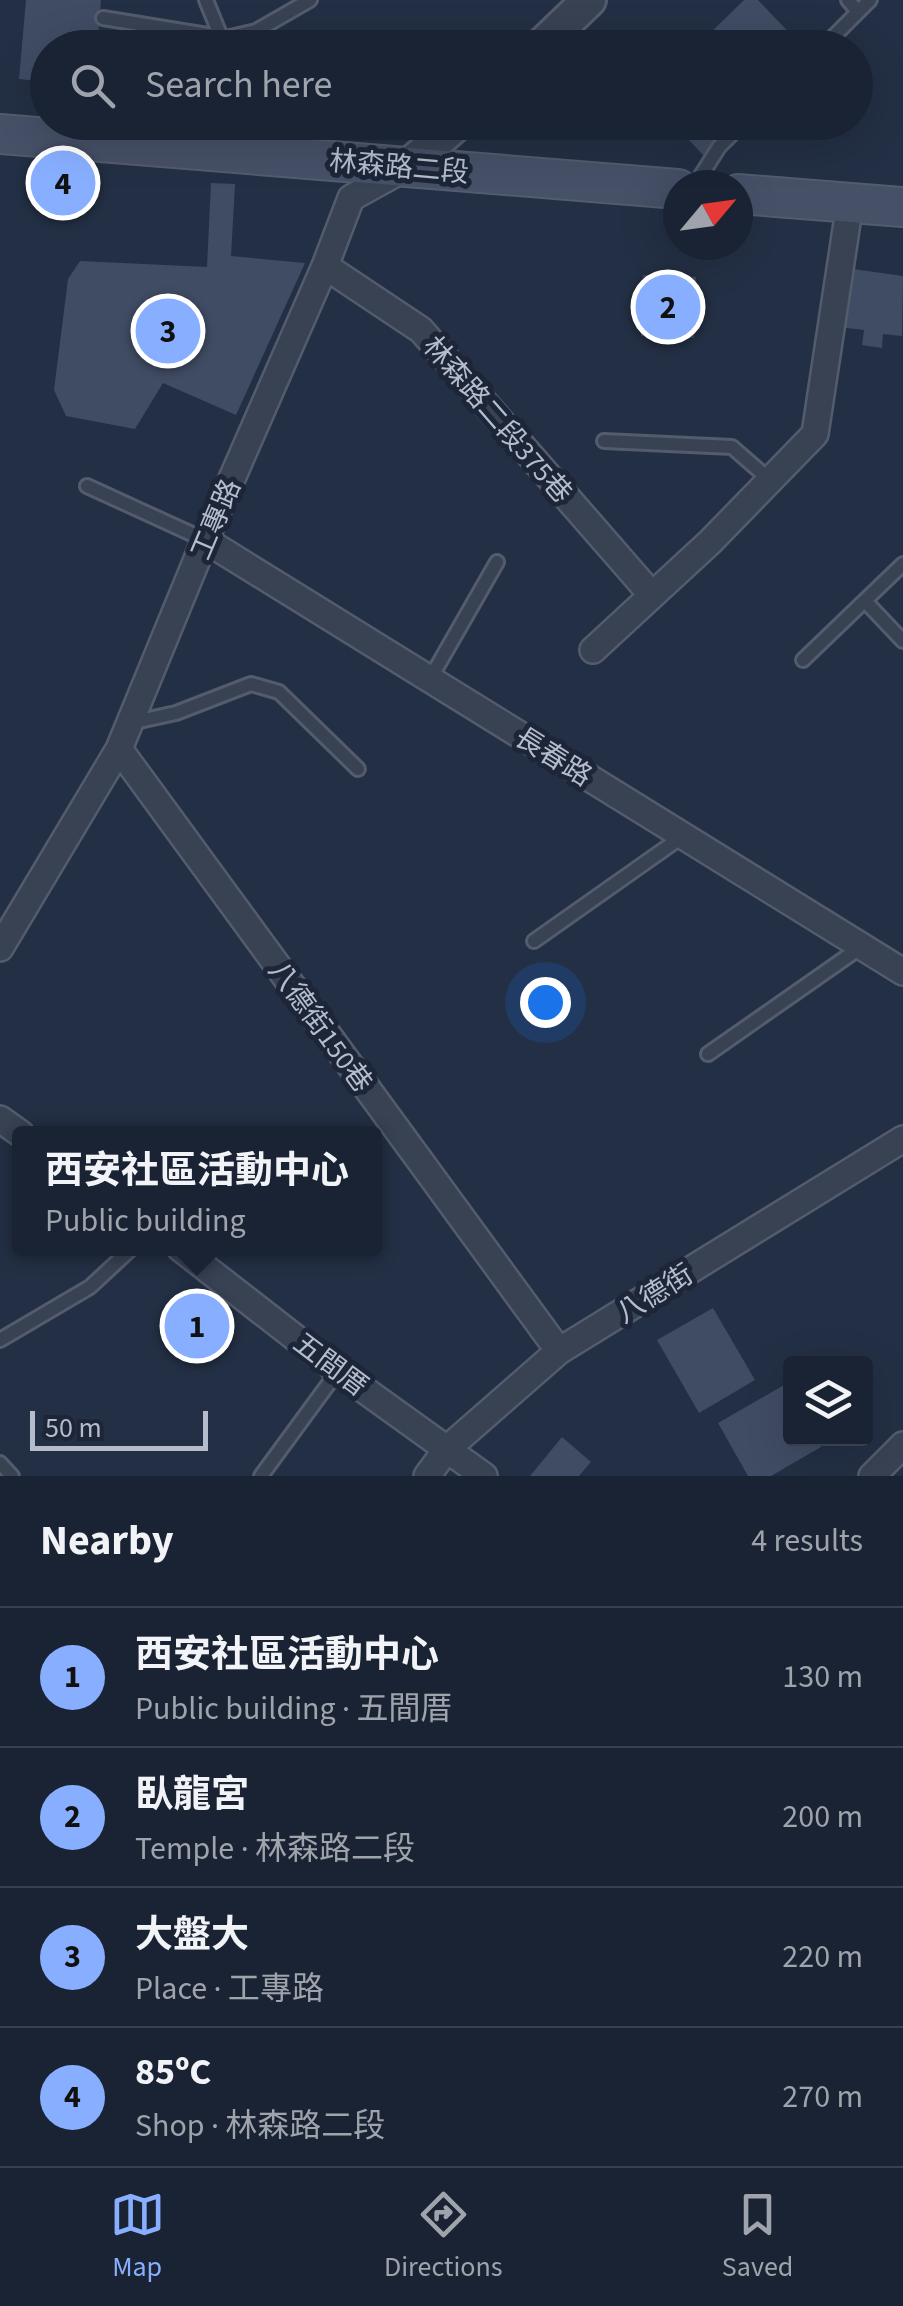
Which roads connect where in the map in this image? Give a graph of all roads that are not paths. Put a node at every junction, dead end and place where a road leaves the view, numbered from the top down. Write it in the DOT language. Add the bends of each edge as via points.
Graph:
graph roads {
  1 [pos="206,0"];
  2 [pos="310,0"];
  3 [pos="590,0"];
  4 [pos="848,0"];
  5 [pos="870,0"];
  6 [pos="858,12"];
  7 [pos="103,18"];
  8 [pos="177,30"];
  9 [pos="217,30"];
  10 [pos="258,30"];
  11 [pos="558,30"];
  12 [pos="840,30"];
  13 [pos="0,134"];
  14 [pos="30,135"];
  15 [pos="271,140"];
  16 [pos="438,140"];
  17 [pos="726,140"];
  18 [pos="407,167"];
  19 [pos="705,170"];
  20 [pos="663,188"];
  21 [pos="753,195"];
  22 [pos="850,203"];
  23 [pos="903,207"];
  24 [pos="326,266"];
  25 [pos="604,441"];
  26 [pos="771,482"];
  27 [pos="86,486"];
  28 [pos="206,540"];
  29 [pos="497,562"];
  30 [pos="903,564"];
  31 [pos="651,594"];
  32 [pos="865,601"];
  33 [pos="903,642"];
  34 [pos="594,650"];
  35 [pos="802,660"];
  36 [pos="430,680"];
  37 [pos="130,722"];
  38 [pos="119,749"];
  39 [pos="358,769"];
  40 [pos="683,836"];
  41 [pos="534,941"];
  42 [pos="862,946"];
  43 [pos="0,948"];
  44 [pos="903,972"];
  45 [pos="708,1054"];
  46 [pos="903,1139"];
  47 [pos="123,1256"];
  48 [pos="190,1256"];
  49 [pos="0,1340"];
  50 [pos="559,1351"];
  51 [pos="338,1371"];
  52 [pos="903,1445"];
  53 [pos="447,1449"];
  54 [pos="0,1463"];
  55 [pos="12,1476"];
  56 [pos="261,1476"];
  57 [pos="428,1476"];
  58 [pos="484,1476"];
  59 [pos="872,1476"];
  1 -- 9 [label="lane"];
  2 -- 10 [label="lane"];
  3 -- 11 [label="street"];
  4 -- 6 [label="lane"];
  5 -- 6 [label="lane"];
  6 -- 12 [label="lane"];
  7 -- 8 [label="lane"];
  13 -- 14 [label="main road, 林森路二段"];
  15 -- 18 [label="main road, 林森路二段"];
  16 -- 18 [label="street, 工專路"];
  17 -- 19 [label="lane"];
  18 -- 20 [label="main road, 林森路二段"];
  18 -- 24 [label="street, 工專路" via="351,198"];
  21 -- 22 [label="main road"];
  22 -- 23 [label="main road"];
  22 -- 26 [label="street" via="815,434"];
  24 -- 28 [label="street, 工專路"];
  24 -- 31 [label="street, 林森路二段375巷" via="422,330"];
  25 -- 26 [label="lane" via="732,448"];
  26 -- 31 [label="street"];
  27 -- 28 [label="lane"];
  28 -- 36 [label="street, 長春路"];
  28 -- 37 [label="street, 工專路"];
  29 -- 36 [label="lane"];
  30 -- 32 [label="lane"];
  31 -- 34 [label="street"];
  32 -- 33 [label="lane"];
  32 -- 35 [label="lane"];
  36 -- 40 [label="street, 長春路"];
  37 -- 38 [label="street, 工專路"];
  37 -- 39 [label="lane" via="176,713 252,684 280,692"];
  38 -- 43 [label="street, 工專路"];
  38 -- 50 [label="street, 八德街150巷"];
  40 -- 41 [label="lane"];
  40 -- 42 [label="street, 長春路"];
  42 -- 44 [label="street, 長春路"];
  42 -- 45 [label="lane"];
  46 -- 50 [label="street, 八德街"];
  47 -- 49 [label="lane" via="90,1287"];
  48 -- 51 [label="street, 五間厝"];
  50 -- 53 [label="street, 八德街"];
  51 -- 53 [label="street, 五間厝"];
  51 -- 56 [label="lane"];
  52 -- 59 [label="street"];
  53 -- 57 [label="street, 八德街"];
  53 -- 58 [label="street, 五間厝"];
  54 -- 55 [label="lane"];
}
